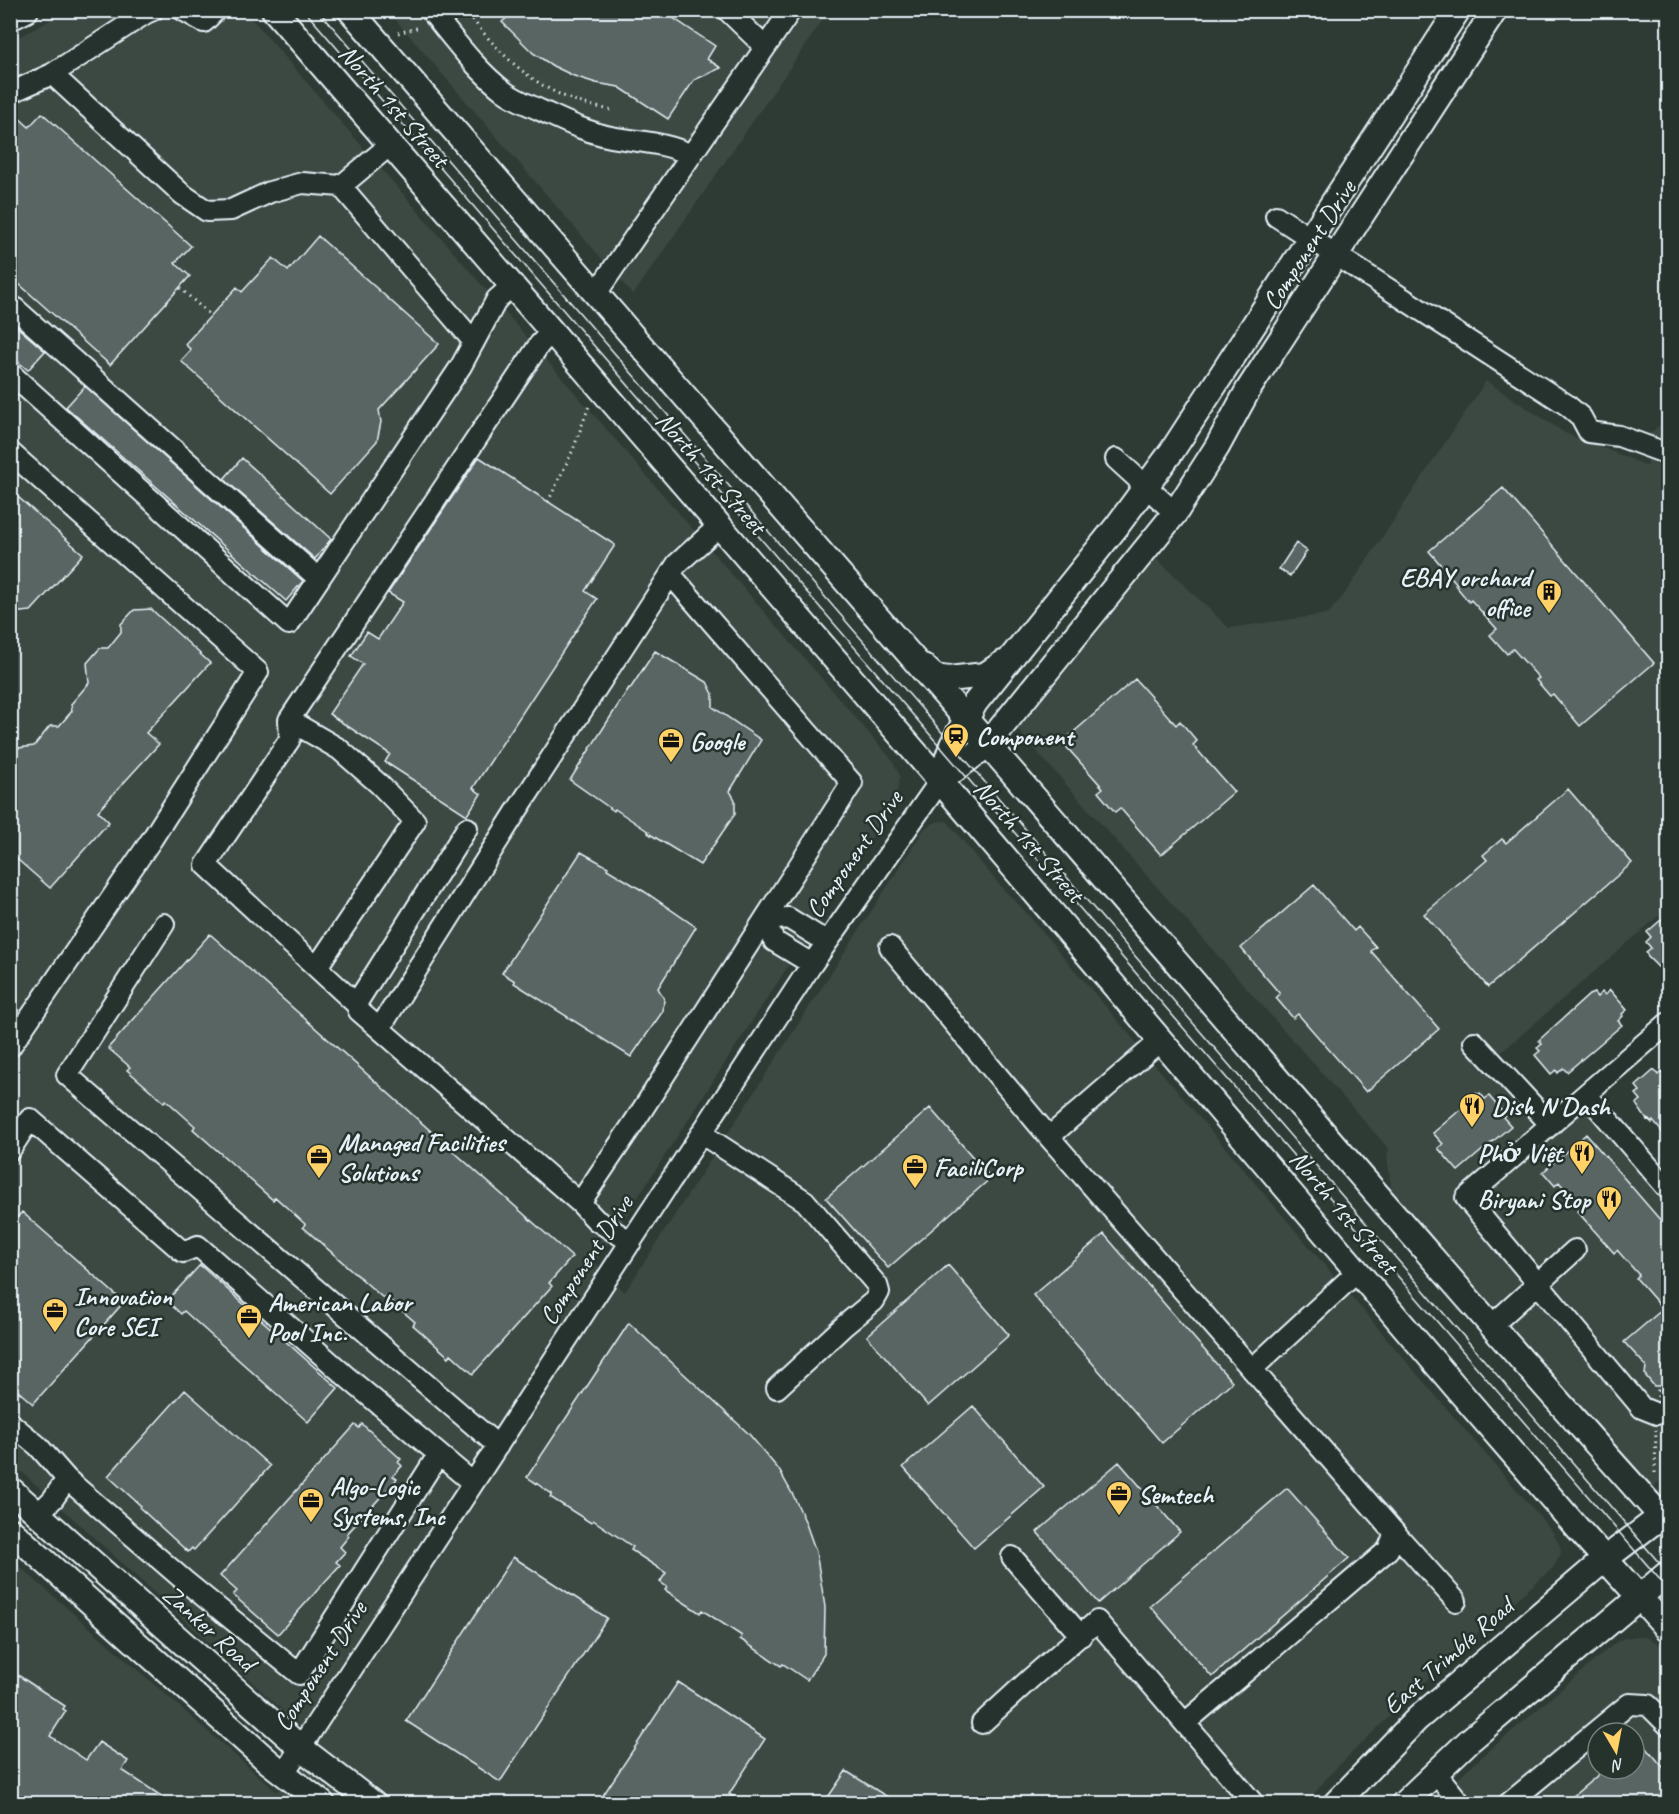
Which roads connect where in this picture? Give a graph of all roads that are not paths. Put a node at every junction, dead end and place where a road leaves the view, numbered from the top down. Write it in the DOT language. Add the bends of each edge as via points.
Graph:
graph roads {
  1 [pos="26,10"];
  2 [pos="153,10"];
  3 [pos="183,10"];
  4 [pos="216,10"];
  5 [pos="274,10"];
  6 [pos="350,10"];
  7 [pos="430,10"];
  8 [pos="727,10"];
  9 [pos="791,10"];
  10 [pos="1458,10"];
  11 [pos="1495,10"];
  12 [pos="10,18"];
  13 [pos="765,47"];
  14 [pos="52,74"];
  15 [pos="10,93"];
  16 [pos="390,145"];
  17 [pos="691,155"];
  18 [pos="341,186"];
  19 [pos="1276,216"];
  20 [pos="1310,239"];
  21 [pos="1337,255"];
  22 [pos="512,286"];
  23 [pos="595,295"];
  24 [pos="10,304"];
  25 [pos="550,332"];
  26 [pos="474,342"];
  27 [pos="10,373"];
  28 [pos="10,452"];
  29 [pos="1668,454"];
  30 [pos="1116,459"];
  31 [pos="1146,486"];
  32 [pos="1174,513"];
  33 [pos="719,526"];
  34 [pos="671,575"];
  35 [pos="319,579"];
  36 [pos="904,650"];
  37 [pos="1010,658"];
  38 [pos="965,719"];
  39 [pos="289,720"];
  40 [pos="987,745"];
  41 [pos="940,781"];
  42 [pos="467,828"];
  43 [pos="764,920"];
  44 [pos="164,924"];
  45 [pos="827,942"];
  46 [pos="890,947"];
  47 [pos="812,964"];
  48 [pos="317,968"];
  49 [pos="356,1004"];
  50 [pos="1668,1023"];
  51 [pos="380,1028"];
  52 [pos="1161,1040"];
  53 [pos="1474,1042"];
  54 [pos="10,1047"];
  55 [pos="1586,1094"];
  56 [pos="1551,1125"];
  57 [pos="702,1134"];
  58 [pos="1049,1137"];
  59 [pos="10,1150"];
  60 [pos="1668,1189"];
  61 [pos="580,1203"];
  62 [pos="631,1242"];
  63 [pos="1575,1250"];
  64 [pos="1357,1272"];
  65 [pos="1539,1283"];
  66 [pos="1491,1326"];
  67 [pos="1252,1369"];
  68 [pos="777,1388"];
  69 [pos="1668,1412"];
  70 [pos="10,1423"];
  71 [pos="498,1446"];
  72 [pos="438,1455"];
  73 [pos="67,1479"];
  74 [pos="473,1483"];
  75 [pos="10,1489"];
  76 [pos="38,1514"];
  77 [pos="1666,1517"];
  78 [pos="10,1530"];
  79 [pos="1395,1533"];
  80 [pos="1012,1557"];
  81 [pos="1605,1559"];
  82 [pos="1668,1573"];
  83 [pos="1640,1597"];
  84 [pos="1456,1601"];
  85 [pos="1668,1629"];
  86 [pos="1081,1636"];
  87 [pos="982,1723"];
  88 [pos="1185,1723"];
  89 [pos="1668,1725"];
  90 [pos="301,1748"];
  91 [pos="1435,1772"];
  92 [pos="284,1773"];
  93 [pos="323,1803"];
  94 [pos="374,1803"];
  95 [pos="1254,1803"];
  96 [pos="1335,1803"];
  97 [pos="1403,1803"];
  98 [pos="1461,1803"];
  99 [pos="1508,1803"];
  1 -- 12 [label="main road"];
  2 -- 14 [label="street"];
  3 -- 4 [label="street" via="204,22"];
  5 -- 16 [label="main road, North 1st Street"];
  6 -- 23 [label="main road, North 1st Street"];
  7 -- 17 [label="street" via="505,92 568,124 611,137 677,148"];
  8 -- 13 [label="street"];
  9 -- 13 [label="street"];
  10 -- 20 [label="main road, Component Drive"];
  11 -- 21 [label="main road, Component Drive"];
  13 -- 17 [label="street"];
  14 -- 15 [label="street"];
  14 -- 18 [label="street" via="182,194 207,211 231,210 302,183"];
  16 -- 18 [label="street"];
  16 -- 22 [label="main road, North 1st Street"];
  17 -- 23 [label="street"];
  18 -- 26 [label="street"];
  19 -- 20 [label="street"];
  20 -- 21 [label="street"];
  20 -- 31 [label="main road, Component Drive"];
  21 -- 29 [label="street" via="1568,405 1589,432 1619,436"];
  21 -- 32 [label="main road, Component Drive" via="1248,390"];
  22 -- 25 [label="main road, North 1st Street"];
  22 -- 26 [label="street" via="497,299"];
  23 -- 36 [label="main road, North 1st Street"];
  24 -- 35 [label="street"];
  25 -- 33 [label="main road, North 1st Street"];
  25 -- 39 [label="street"];
  26 -- 35 [label="street"];
  27 -- 35 [label="street" via="289,624"];
  28 -- 54 [label="street" via="258,672 152,839"];
  30 -- 31 [label="street"];
  31 -- 32 [label="street"];
  31 -- 37 [label="main road, Component Drive"];
  32 -- 40 [label="main road, Component Drive"];
  33 -- 34 [label="street" via="677,564"];
  33 -- 41 [label="main road, North 1st Street"];
  34 -- 43 [label="street" via="852,783"];
  34 -- 51 [label="street"];
  36 -- 37 [label="main road" via="935,677 949,679 985,675"];
  36 -- 38 [label="main road, North 1st Street"];
  37 -- 38 [label="main road, Component Drive"];
  38 -- 40 [label="main road, North 1st Street"];
  38 -- 41 [label="main road, Component Drive"];
  39 -- 48 [label="street" via="290,739 206,865"];
  39 -- 48 [label="street" via="339,749 415,821"];
  40 -- 41 [label="main road, Component Drive"];
  40 -- 66 [label="main road, North 1st Street"];
  41 -- 45 [label="street, Component Drive"];
  41 -- 52 [label="main road, North 1st Street"];
  42 -- 49 [label="street"];
  43 -- 45 [label="street" via="788,918"];
  43 -- 47 [label="street" via="774,941"];
  43 -- 61 [label="street"];
  44 -- 71 [label="street" via="67,1075"];
  45 -- 47 [label="street, Component Drive"];
  46 -- 58 [label="street"];
  47 -- 57 [label="street, Component Drive"];
  48 -- 49 [label="street"];
  49 -- 51 [label="street"];
  50 -- 55 [label="street"];
  51 -- 61 [label="street"];
  52 -- 58 [label="street"];
  52 -- 64 [label="main road, North 1st Street"];
  53 -- 56 [label="street"];
  55 -- 56 [label="street"];
  55 -- 60 [label="street"];
  56 -- 65 [label="street" via="1466,1198"];
  57 -- 62 [label="street, Component Drive"];
  57 -- 68 [label="street" via="805,1201 877,1285 879,1292 874,1301"];
  58 -- 67 [label="street"];
  59 -- 72 [label="street" via="30,1119 183,1252 198,1246"];
  61 -- 62 [label="street" via="596,1220"];
  62 -- 71 [label="street, Component Drive"];
  63 -- 65 [label="street"];
  64 -- 67 [label="street"];
  64 -- 81 [label="main road, North 1st Street"];
  65 -- 66 [label="street"];
  65 -- 69 [label="street" via="1642,1408 1657,1414"];
  66 -- 77 [label="main road, North 1st Street"];
  67 -- 79 [label="street"];
  70 -- 73 [label="street" via="38,1446"];
  71 -- 74 [label="street, Component Drive"];
  72 -- 73 [label="street" via="299,1674"];
  72 -- 74 [label="street"];
  73 -- 76 [label="street"];
  74 -- 90 [label="street, Component Drive"];
  75 -- 76 [label="main road, Zanker Road"];
  76 -- 90 [label="main road, Zanker Road"];
  77 -- 81 [label="main road, East Trimble Road"];
  78 -- 92 [label="main road"];
  79 -- 84 [label="street"];
  79 -- 88 [label="street" via="1388,1550"];
  80 -- 86 [label="street"];
  81 -- 83 [label="main road, North 1st Street"];
  81 -- 96 [label="main road, East Trimble Road" via="1417,1719"];
  82 -- 83 [label="main road"];
  83 -- 85 [label="main road, North 1st Street"];
  83 -- 91 [label="main road"];
  86 -- 87 [label="street"];
  86 -- 88 [label="street" via="1097,1622"];
  88 -- 95 [label="street"];
  89 -- 99 [label="street" via="1648,1705 1629,1704"];
  90 -- 92 [label="street, Component Drive"];
  90 -- 94 [label="main road, Zanker Road"];
  91 -- 97 [label="main road"];
  91 -- 98 [label="street"];
  92 -- 93 [label="main road"];
}
